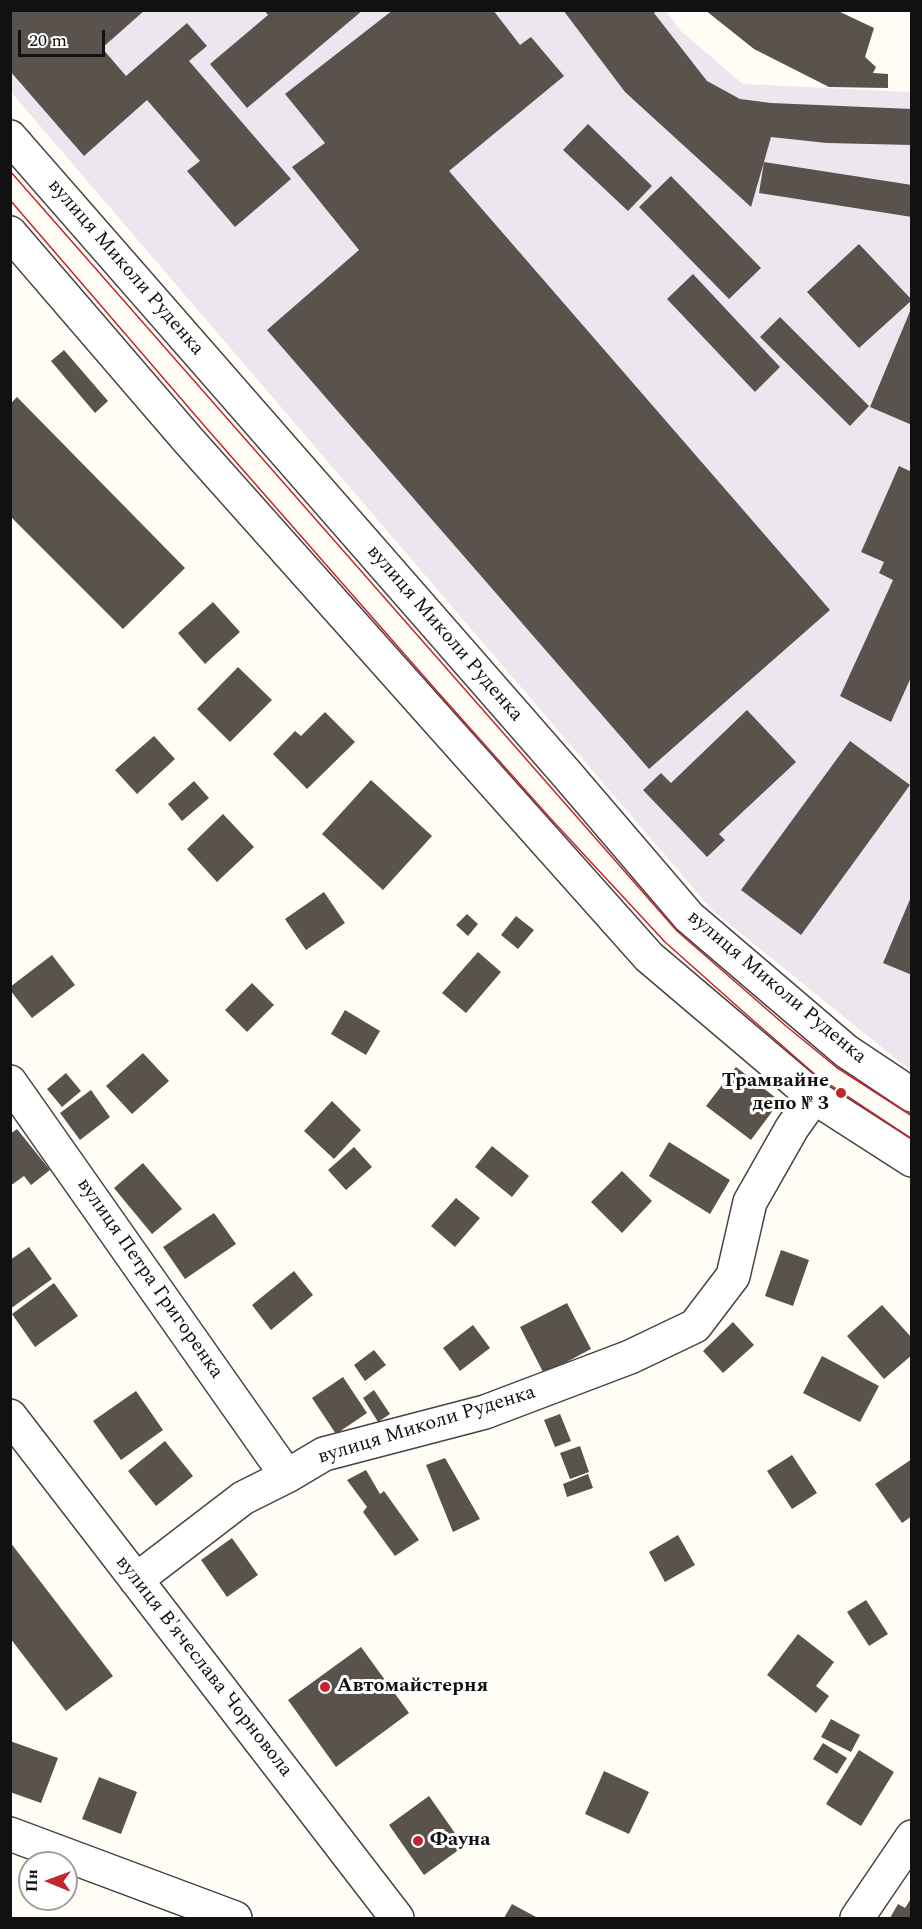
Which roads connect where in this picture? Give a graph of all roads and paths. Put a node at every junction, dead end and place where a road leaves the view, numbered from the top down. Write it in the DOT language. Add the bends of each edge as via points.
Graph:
graph roads {
  1 [pos="10,137"];
  2 [pos="10,233"];
  3 [pos="10,1082"];
  4 [pos="912,1095"];
  5 [pos="814,1097"];
  6 [pos="912,1160"];
  7 [pos="10,1416"];
  8 [pos="287,1476"];
  9 [pos="136,1580"];
  10 [pos="10,1834"];
  11 [pos="912,1837"];
  12 [pos="235,1918"];
  13 [pos="397,1918"];
  14 [pos="857,1918"];
  1 -- 4 [label="street, вулиця Миколи Руденка" via="689,917 846,1051"];
  2 -- 5 [label="street" via="204,458 649,957"];
  3 -- 8 [label="street, вулиця Петра Григоренка"];
  5 -- 6 [label="street"];
  5 -- 8 [label="street, вулиця Миколи Руденка" via="750,1202 733,1276 695,1326 630,1357 484,1412 324,1454"];
  7 -- 9 [label="street, вулиця В'ячеслава Чорновола"];
  8 -- 9 [label="street, вулиця Миколи Руденка" via="243,1498"];
  9 -- 13 [label="street, вулиця В'ячеслава Чорновола"];
  10 -- 12 [label="street"];
  11 -- 14 [label="street"];
}
